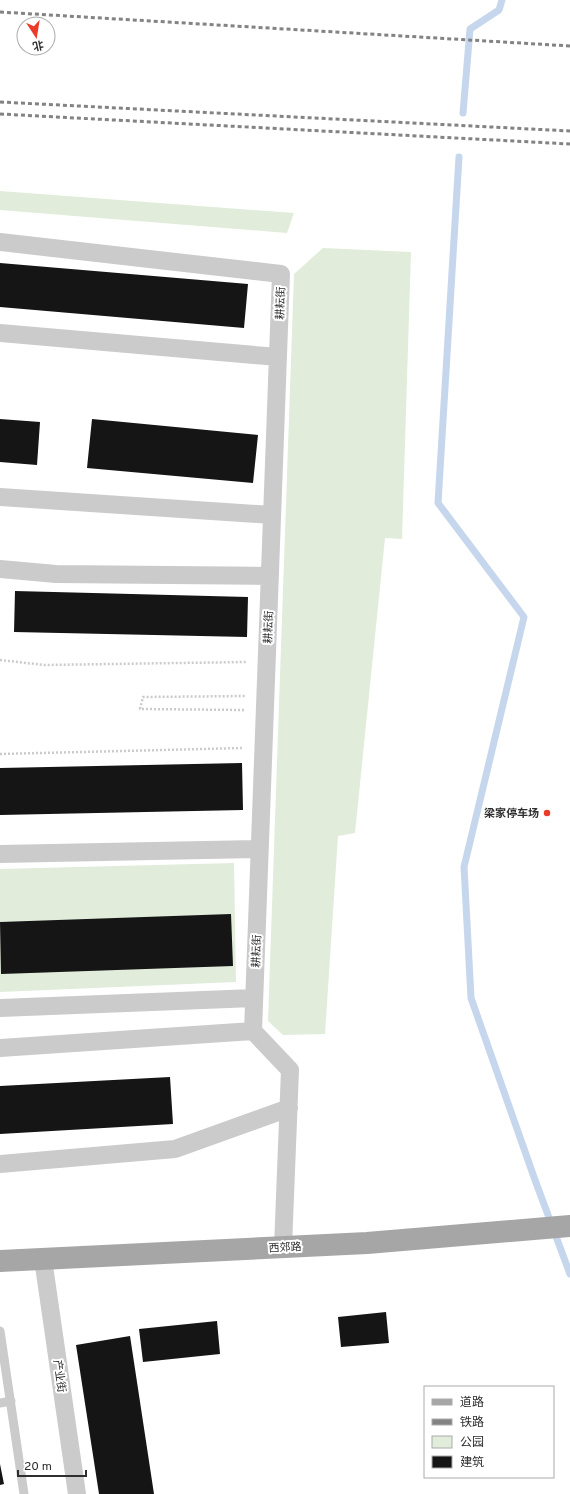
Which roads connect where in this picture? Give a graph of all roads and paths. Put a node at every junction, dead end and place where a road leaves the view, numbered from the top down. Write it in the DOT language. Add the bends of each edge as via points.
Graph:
graph roads {
  1 [pos="0,242"];
  2 [pos="0,333"];
  3 [pos="278,357"];
  4 [pos="0,497"];
  5 [pos="272,515"];
  6 [pos="0,569"];
  7 [pos="270,576"];
  8 [pos="0,660"];
  9 [pos="266,662"];
  10 [pos="265,702"];
  11 [pos="263,747"];
  12 [pos="0,754"];
  13 [pos="259,849"];
  14 [pos="0,854"];
  15 [pos="254,998"];
  16 [pos="0,1008"];
  17 [pos="253,1031"];
  18 [pos="0,1048"];
  19 [pos="289,1108"];
  20 [pos="0,1164"];
  21 [pos="570,1226"];
  22 [pos="283,1247"];
  23 [pos="43,1259"];
  24 [pos="0,1261"];
  25 [pos="0,1331"];
  26 [pos="11,1401"];
  27 [pos="0,1402"];
  28 [pos="24,1494"];
  29 [pos="77,1494"];
  1 -- 3 [label="street, 耕耘街" via="281,274"];
  2 -- 3 [label="street"];
  3 -- 5 [label="street, 耕耘街"];
  4 -- 5 [label="street"];
  5 -- 7 [label="street, 耕耘街"];
  6 -- 7 [label="street" via="56,574"];
  7 -- 9 [label="street, 耕耘街"];
  8 -- 9 [label="path" via="44,665"];
  9 -- 10 [label="street, 耕耘街"];
  10 -- 10 [label="path" via="232,709 140,708 143,697 232,697"];
  10 -- 11 [label="street, 耕耘街"];
  11 -- 12 [label="path"];
  11 -- 13 [label="street, 耕耘街"];
  13 -- 14 [label="street"];
  13 -- 15 [label="street, 耕耘街"];
  15 -- 16 [label="street"];
  15 -- 17 [label="street, 耕耘街"];
  17 -- 18 [label="street"];
  17 -- 19 [label="street" via="290,1070"];
  19 -- 20 [label="street" via="175,1149"];
  19 -- 22 [label="street"];
  21 -- 22 [label="main road, 西郊路" via="367,1243"];
  22 -- 23 [label="main road, 西郊路"];
  23 -- 24 [label="main road, 西郊路"];
  23 -- 29 [label="street, 产业街"];
  25 -- 26 [label="lane"];
  26 -- 27 [label="lane"];
  26 -- 28 [label="lane"];
}
